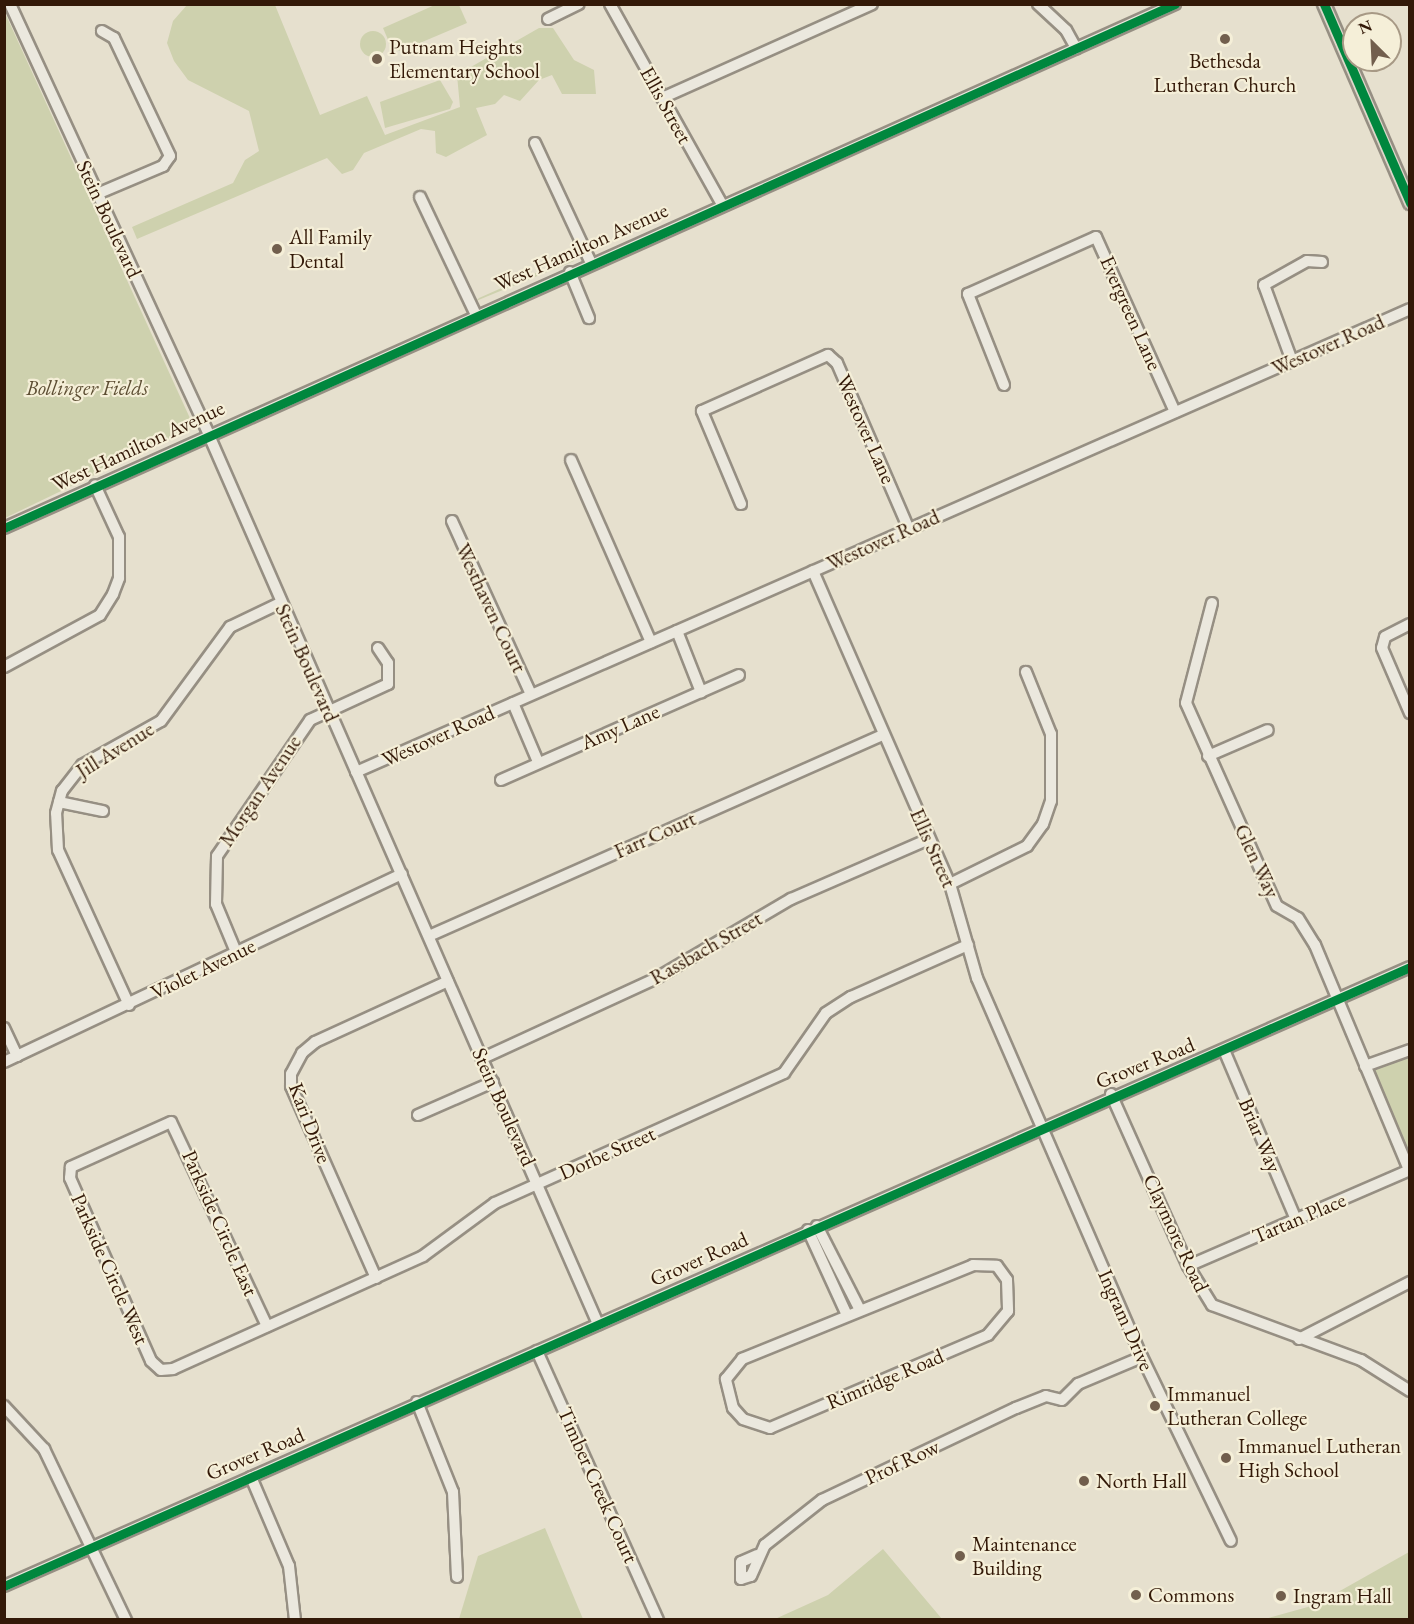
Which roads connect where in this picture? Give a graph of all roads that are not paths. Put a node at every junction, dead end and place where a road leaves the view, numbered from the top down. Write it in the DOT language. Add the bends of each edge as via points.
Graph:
graph roads {
  1 [pos="10,4"];
  2 [pos="579,4"];
  3 [pos="610,4"];
  4 [pos="872,4"];
  5 [pos="1038,4"];
  6 [pos="1175,4"];
  7 [pos="1324,4"];
  8 [pos="548,19"];
  9 [pos="102,31"];
  10 [pos="1076,48"];
  11 [pos="662,98"];
  12 [pos="535,143"];
  13 [pos="97,194"];
  14 [pos="420,196"];
  15 [pos="1410,203"];
  16 [pos="722,204"];
  17 [pos="1322,262"];
  18 [pos="591,263"];
  19 [pos="570,273"];
  20 [pos="1410,309"];
  21 [pos="475,314"];
  22 [pos="589,318"];
  23 [pos="1292,361"];
  24 [pos="1004,385"];
  25 [pos="1175,412"];
  26 [pos="207,433"];
  27 [pos="571,460"];
  28 [pos="95,485"];
  29 [pos="741,504"];
  30 [pos="452,521"];
  31 [pos="4,528"];
  32 [pos="909,529"];
  33 [pos="813,571"];
  34 [pos="280,603"];
  35 [pos="1212,603"];
  36 [pos="1410,624"];
  37 [pos="677,631"];
  38 [pos="651,642"];
  39 [pos="378,648"];
  40 [pos="4,667"];
  41 [pos="1026,672"];
  42 [pos="739,675"];
  43 [pos="701,692"];
  44 [pos="531,694"];
  45 [pos="513,703"];
  46 [pos="328,712"];
  47 [pos="1410,713"];
  48 [pos="1268,730"];
  49 [pos="882,735"];
  50 [pos="1208,756"];
  51 [pos="538,762"];
  52 [pos="356,772"];
  53 [pos="501,780"];
  54 [pos="59,802"];
  55 [pos="103,811"];
  56 [pos="929,839"];
  57 [pos="402,874"];
  58 [pos="950,884"];
  59 [pos="429,936"];
  60 [pos="968,945"];
  61 [pos="236,952"];
  62 [pos="1410,967"];
  63 [pos="448,981"];
  64 [pos="1335,1000"];
  65 [pos="129,1005"];
  66 [pos="4,1028"];
  67 [pos="1224,1050"];
  68 [pos="1410,1050"];
  69 [pos="17,1056"];
  70 [pos="483,1058"];
  71 [pos="4,1062"];
  72 [pos="1365,1066"];
  73 [pos="493,1082"];
  74 [pos="1111,1094"];
  75 [pos="418,1115"];
  76 [pos="171,1122"];
  77 [pos="1044,1128"];
  78 [pos="1409,1170"];
  79 [pos="537,1184"];
  80 [pos="1296,1220"];
  81 [pos="813,1228"];
  82 [pos="1188,1266"];
  83 [pos="376,1278"];
  84 [pos="1410,1282"];
  85 [pos="859,1308"];
  86 [pos="846,1313"];
  87 [pos="598,1324"];
  88 [pos="267,1326"];
  89 [pos="1299,1339"];
  90 [pos="537,1351"];
  91 [pos="1142,1358"];
  92 [pos="161,1370"];
  93 [pos="1410,1391"];
  94 [pos="417,1402"];
  95 [pos="4,1406"];
  96 [pos="251,1477"];
  97 [pos="1231,1541"];
  98 [pos="89,1545"];
  99 [pos="758,1555"];
  100 [pos="457,1577"];
  101 [pos="4,1586"];
  102 [pos="126,1620"];
  103 [pos="295,1620"];
  104 [pos="658,1620"];
  1 -- 13 [label="street, Stein Boulevard"];
  2 -- 8 [label="street"];
  3 -- 11 [label="street, Ellis Street"];
  4 -- 11 [label="street"];
  5 -- 10 [label="street" via="1066,30"];
  6 -- 10 [label="street, West Hamilton Avenue"];
  7 -- 15 [label="main road"];
  9 -- 13 [label="street" via="114,38 170,156 163,166"];
  10 -- 16 [label="street, West Hamilton Avenue"];
  11 -- 16 [label="street, Ellis Street"];
  12 -- 18 [label="street"];
  13 -- 26 [label="street, Stein Boulevard"];
  14 -- 21 [label="street"];
  16 -- 18 [label="street, West Hamilton Avenue"];
  17 -- 23 [label="street" via="1307,261 1264,285"];
  18 -- 19 [label="street, West Hamilton Avenue"];
  19 -- 21 [label="street, West Hamilton Avenue"];
  19 -- 22 [label="street"];
  20 -- 23 [label="street, Westover Road"];
  21 -- 26 [label="street, West Hamilton Avenue"];
  23 -- 25 [label="street, Westover Road"];
  24 -- 25 [label="street, Evergreen Lane" via="968,294 1096,237"];
  25 -- 32 [label="street, Westover Road"];
  26 -- 28 [label="street, West Hamilton Avenue"];
  26 -- 34 [label="street, Stein Boulevard"];
  27 -- 38 [label="street"];
  28 -- 31 [label="street, West Hamilton Avenue"];
  28 -- 40 [label="street" via="119,537 119,578 113,594 100,615"];
  29 -- 32 [label="street, Westover Lane" via="702,411 828,356 837,363"];
  30 -- 44 [label="street, Westhaven Court"];
  32 -- 33 [label="street, Westover Road"];
  33 -- 37 [label="street, Westover Road"];
  33 -- 49 [label="street, Ellis Street"];
  34 -- 46 [label="street, Stein Boulevard"];
  34 -- 54 [label="street, Jill Avenue" via="230,627 160,721 82,765 67,781"];
  35 -- 50 [label="street, Glen Way" via="1186,703"];
  36 -- 47 [label="street" via="1385,637 1382,648"];
  37 -- 38 [label="street, Westover Road"];
  37 -- 43 [label="street"];
  38 -- 44 [label="street, Westover Road"];
  39 -- 46 [label="street, Morgan Avenue" via="388,663 388,684"];
  41 -- 58 [label="street" via="1051,734 1051,801 1043,824 1027,846"];
  42 -- 43 [label="street, Amy Lane"];
  43 -- 51 [label="street, Amy Lane"];
  44 -- 45 [label="street, Westover Road"];
  45 -- 51 [label="street"];
  45 -- 52 [label="street, Westover Road"];
  46 -- 52 [label="street, Stein Boulevard"];
  46 -- 61 [label="street, Morgan Avenue" via="296,735 218,856 216,904"];
  48 -- 50 [label="street"];
  49 -- 56 [label="street, Ellis Street"];
  49 -- 59 [label="street, Farr Court"];
  50 -- 64 [label="street, Glen Way" via="1277,906 1298,918 1315,945"];
  51 -- 53 [label="street, Amy Lane"];
  52 -- 57 [label="street, Stein Boulevard"];
  54 -- 55 [label="street"];
  54 -- 65 [label="street, Jill Avenue" via="58,850"];
  56 -- 58 [label="street, Ellis Street"];
  56 -- 70 [label="street, Rassbach Street" via="791,899 655,979"];
  57 -- 59 [label="street, Stein Boulevard"];
  57 -- 61 [label="street, Violet Avenue"];
  58 -- 60 [label="street, Ellis Street"];
  59 -- 63 [label="street, Stein Boulevard"];
  60 -- 77 [label="street, Ellis Street" via="977,978"];
  60 -- 79 [label="street, Dorbe Street" via="851,997 826,1013 784,1073"];
  61 -- 65 [label="street, Violet Avenue"];
  62 -- 64 [label="street, Grover Road"];
  63 -- 70 [label="street, Stein Boulevard"];
  63 -- 83 [label="street, Kari Drive" via="315,1042 302,1053 291,1074 291,1086"];
  64 -- 67 [label="street, Grover Road"];
  64 -- 72 [label="street, Glen Way"];
  65 -- 69 [label="street, Violet Avenue"];
  66 -- 69 [label="street"];
  67 -- 74 [label="street, Grover Road"];
  67 -- 80 [label="street, Briar Way"];
  68 -- 72 [label="street"];
  69 -- 71 [label="street, Violet Avenue"];
  70 -- 73 [label="street, Stein Boulevard"];
  72 -- 78 [label="street, Glen Way"];
  73 -- 75 [label="street"];
  73 -- 79 [label="street, Stein Boulevard"];
  74 -- 77 [label="street, Grover Road"];
  74 -- 82 [label="street, Claymore Road"];
  76 -- 88 [label="street, Parkside Circle East"];
  76 -- 92 [label="street, Parkside Circle West" via="79,1159 70,1178 151,1361"];
  77 -- 81 [label="street, Grover Road"];
  77 -- 91 [label="street, Ingram Drive"];
  78 -- 80 [label="street, Tartan Place"];
  79 -- 83 [label="street, Dorbe Street" via="495,1203 423,1256"];
  79 -- 87 [label="street, Stein Boulevard"];
  80 -- 82 [label="street, Tartan Place"];
  81 -- 85 [label="street"];
  81 -- 86 [label="street"];
  81 -- 87 [label="street, Grover Road"];
  82 -- 89 [label="street, Claymore Road" via="1212,1305"];
  83 -- 88 [label="street, Dorbe Street"];
  84 -- 89 [label="street"];
  85 -- 86 [label="street, Rimridge Road"];
  85 -- 86 [label="street, Rimridge Road" via="974,1265 997,1266 1007,1280 1008,1311 988,1335 770,1428 743,1419 726,1392 731,1368"];
  87 -- 90 [label="street, Grover Road"];
  88 -- 92 [label="street, Dorbe Street" via="173,1369"];
  89 -- 93 [label="street, Claymore Road" via="1361,1360"];
  90 -- 94 [label="street, Grover Road"];
  90 -- 104 [label="street, Timber Creek Court"];
  91 -- 97 [label="street, Ingram Drive"];
  91 -- 99 [label="street, Prof Row" via="1078,1384 1062,1400 1046,1396 1016,1408 822,1500"];
  94 -- 96 [label="street, Grover Road"];
  94 -- 100 [label="street" via="453,1492"];
  95 -- 98 [label="street" via="44,1449"];
  96 -- 98 [label="street, Grover Road"];
  96 -- 103 [label="street" via="289,1566"];
  98 -- 101 [label="street, Grover Road"];
  98 -- 102 [label="street"];
}
